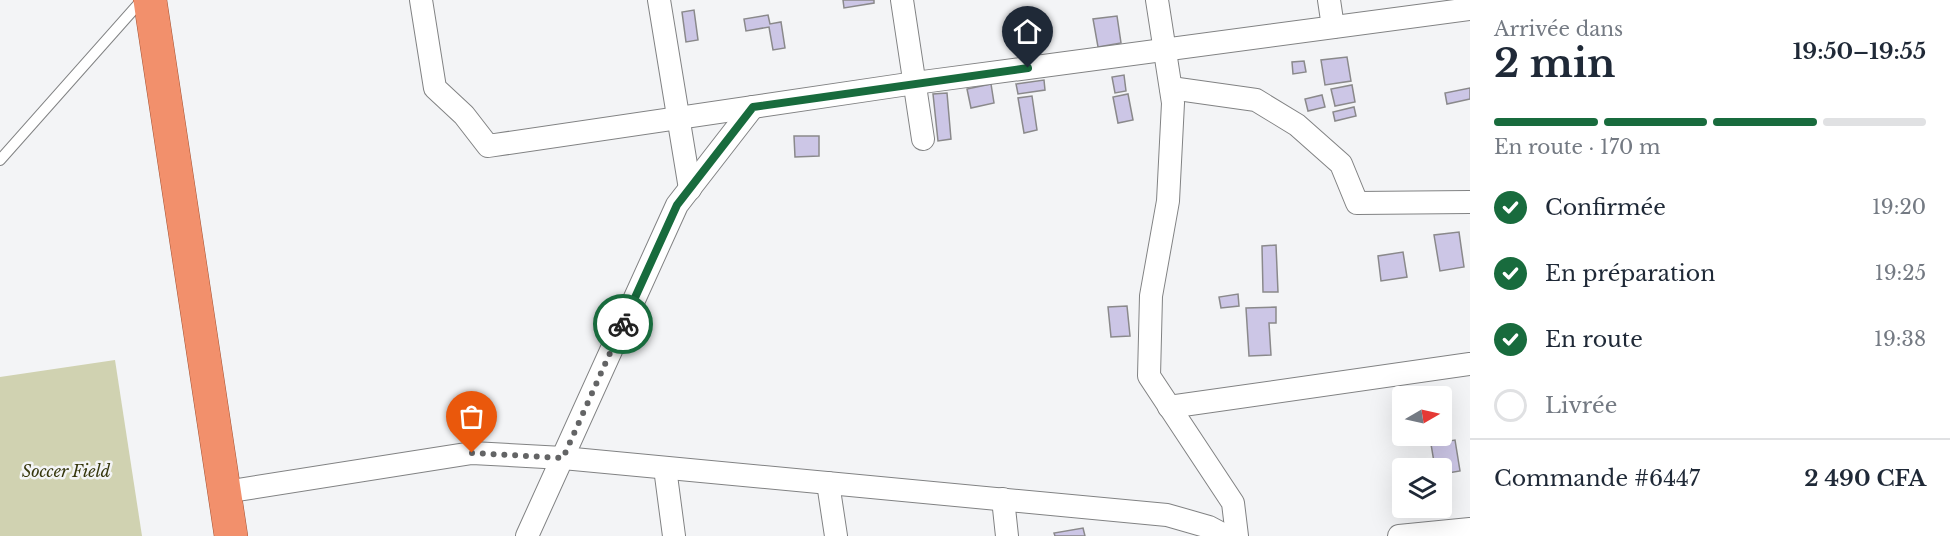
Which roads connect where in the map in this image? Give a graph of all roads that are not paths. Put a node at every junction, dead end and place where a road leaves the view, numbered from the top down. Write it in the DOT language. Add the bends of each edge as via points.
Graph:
graph roads {
  1 [pos="142,0"];
  2 [pos="150,0"];
  3 [pos="421,0"];
  4 [pos="659,0"];
  5 [pos="902,0"];
  6 [pos="1157,0"];
  7 [pos="1329,0"];
  8 [pos="1470,9"];
  9 [pos="1333,27"];
  10 [pos="1165,50"];
  11 [pos="915,83"];
  12 [pos="1171,88"];
  13 [pos="753,107"];
  14 [pos="678,118"];
  15 [pos="923,139"];
  16 [pos="0,160"];
  17 [pos="690,189"];
  18 [pos="1470,202"];
  19 [pos="1470,364"];
  20 [pos="1169,407"];
  21 [pos="563,458"];
  22 [pos="665,468"];
  23 [pos="828,483"];
  24 [pos="225,492"];
  25 [pos="1003,499"];
  26 [pos="1470,529"];
  27 [pos="231,536"];
  28 [pos="527,536"];
  29 [pos="674,536"];
  30 [pos="836,536"];
  31 [pos="1007,536"];
  32 [pos="1226,536"];
  33 [pos="1237,536"];
  34 [pos="1399,536"];
  1 -- 16 [label="lane"];
  2 -- 24 [label="highway"];
  3 -- 14 [label="street" via="435,88 464,115 488,146"];
  4 -- 14 [label="street"];
  5 -- 11 [label="street"];
  6 -- 10 [label="street"];
  7 -- 9 [label="street"];
  8 -- 9 [label="street"];
  9 -- 10 [label="street"];
  10 -- 11 [label="street"];
  10 -- 12 [label="street"];
  11 -- 13 [label="street"];
  11 -- 15 [label="street"];
  12 -- 18 [label="street" via="1256,100 1298,125 1341,164 1357,203"];
  12 -- 20 [label="street" via="1168,201 1151,296 1149,376"];
  13 -- 14 [label="street"];
  13 -- 17 [label="street"];
  14 -- 17 [label="street"];
  17 -- 21 [label="street" via="677,205"];
  19 -- 20 [label="street"];
  20 -- 33 [label="street" via="1233,503"];
  21 -- 22 [label="street"];
  21 -- 24 [label="street" via="472,453"];
  21 -- 28 [label="street"];
  22 -- 23 [label="street"];
  22 -- 29 [label="street"];
  23 -- 25 [label="street"];
  23 -- 30 [label="street"];
  24 -- 27 [label="highway"];
  25 -- 31 [label="street"];
  25 -- 32 [label="street" via="1167,515"];
  26 -- 34 [label="street"];
}
